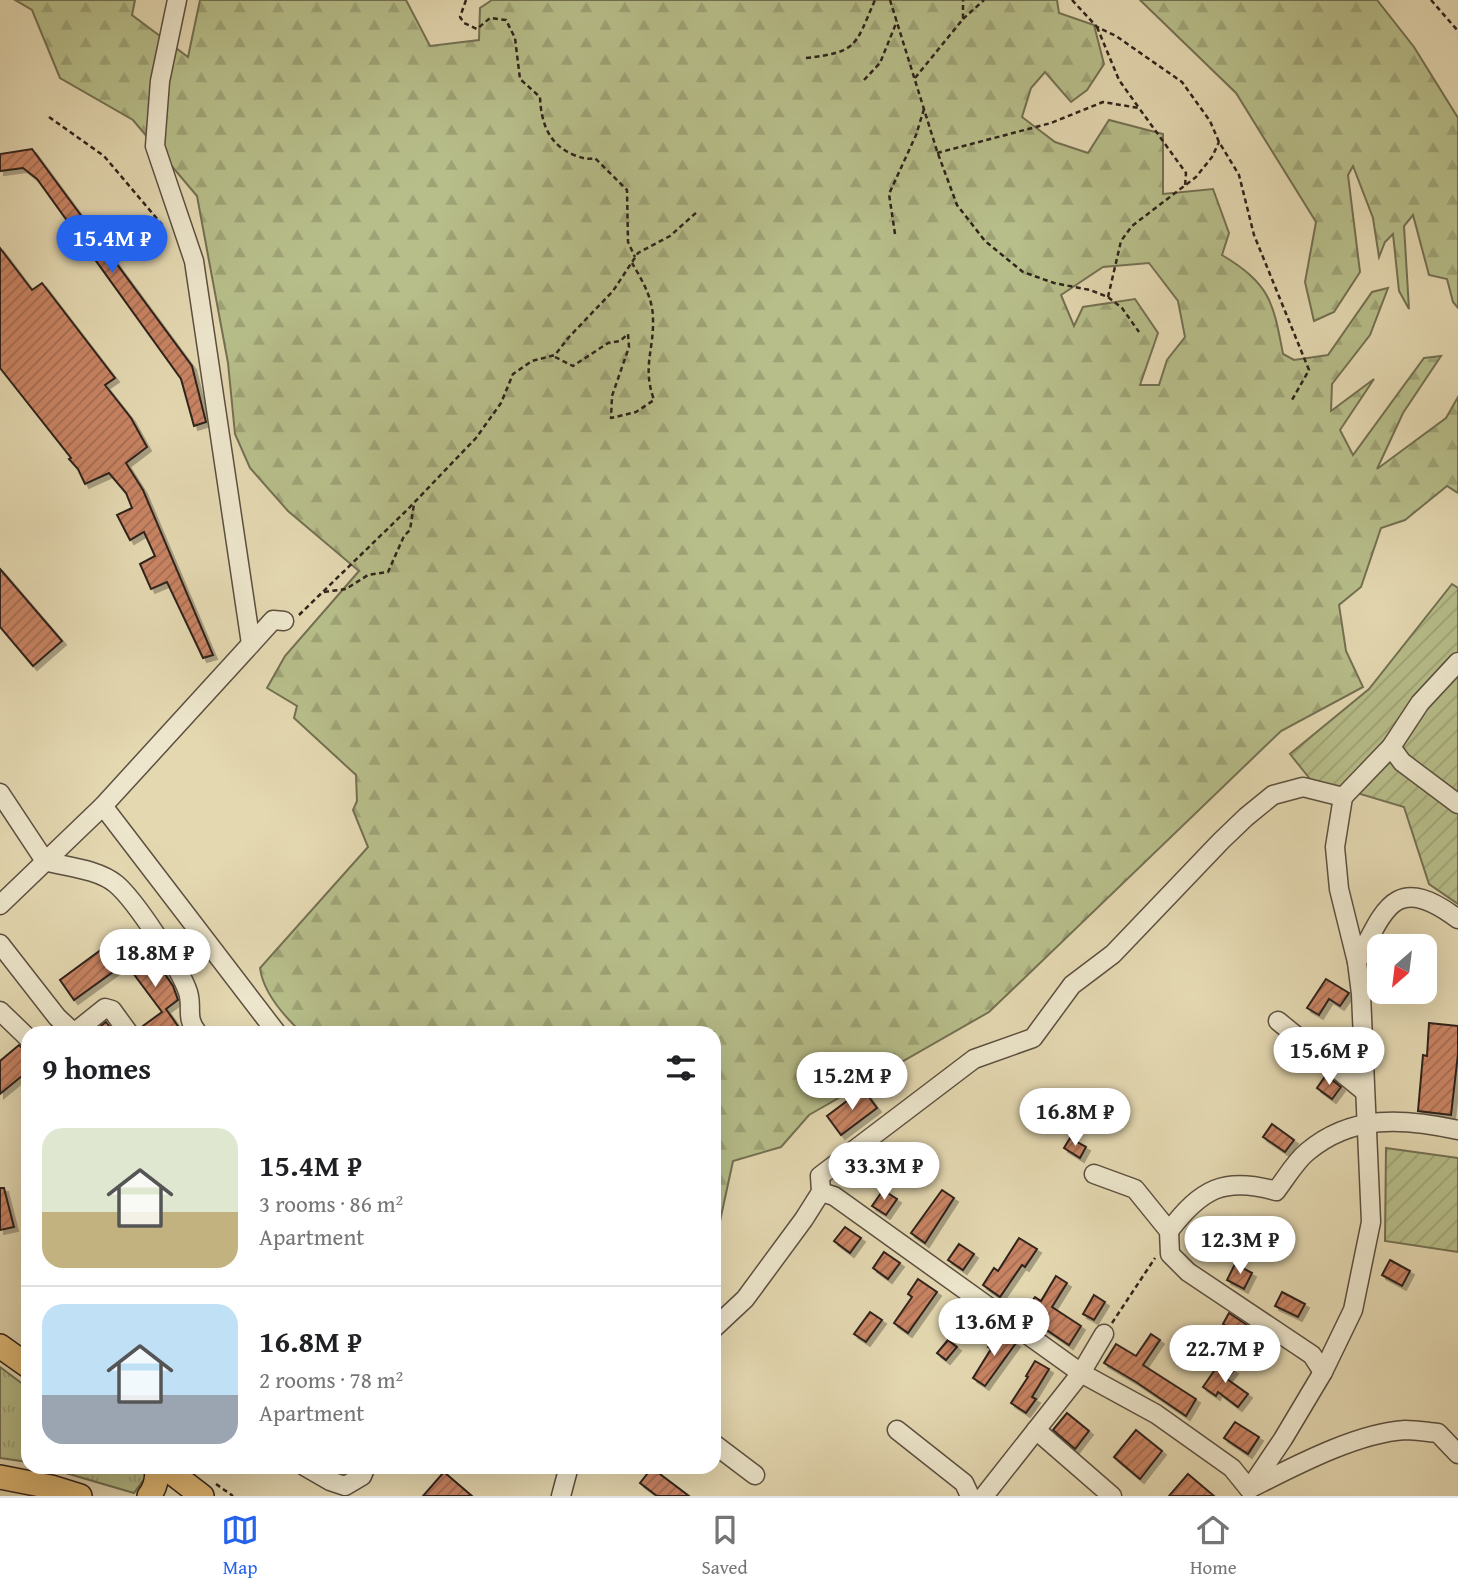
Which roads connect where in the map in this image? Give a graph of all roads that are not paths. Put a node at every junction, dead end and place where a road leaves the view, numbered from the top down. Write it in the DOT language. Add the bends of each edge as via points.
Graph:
graph roads {
  1 [pos="177,0"];
  2 [pos="284,621"];
  3 [pos="251,644"];
  4 [pos="1458,662"];
  5 [pos="1391,747"];
  6 [pos="0,793"];
  7 [pos="1343,797"];
  8 [pos="1458,804"];
  9 [pos="103,806"];
  10 [pos="45,861"];
  11 [pos="2,900"];
  12 [pos="1458,919"];
  13 [pos="0,944"];
  14 [pos="1357,962"];
  15 [pos="0,1010"];
  16 [pos="1278,1021"];
  17 [pos="67,1026"];
  18 [pos="82,1026"];
  19 [pos="124,1026"];
  20 [pos="192,1026"];
  21 [pos="271,1026"];
  22 [pos="21,1031"];
  23 [pos="1364,1091"];
  24 [pos="1368,1122"];
  25 [pos="1458,1130"];
  26 [pos="1094,1174"];
  27 [pos="821,1192"];
  28 [pos="1169,1231"];
  29 [pos="721,1321"];
  30 [pos="1104,1334"];
  31 [pos="0,1346"];
  32 [pos="21,1361"];
  33 [pos="1323,1372"];
  34 [pos="1081,1373"];
  35 [pos="897,1430"];
  36 [pos="1035,1430"];
  37 [pos="721,1449"];
  38 [pos="1458,1454"];
  39 [pos="157,1474"];
  40 [pos="173,1474"];
  41 [pos="318,1474"];
  42 [pos="363,1474"];
  43 [pos="567,1474"];
  44 [pos="755,1475"];
  45 [pos="0,1477"];
  46 [pos="1246,1493"];
  47 [pos="80,1496"];
  48 [pos="149,1496"];
  49 [pos="202,1496"];
  50 [pos="561,1496"];
  51 [pos="970,1496"];
  52 [pos="984,1496"];
  53 [pos="1112,1496"];
  1 -- 3 [label="street" via="159,81 155,146 194,261"];
  2 -- 3 [label="street" via="273,620"];
  3 -- 9 [label="street"];
  4 -- 5 [label="street" via="1420,703"];
  5 -- 7 [label="street"];
  5 -- 8 [label="street" via="1402,762"];
  6 -- 10 [label="street"];
  7 -- 14 [label="street" via="1335,846 1339,889"];
  7 -- 27 [label="street" via="1303,787 1273,795 1220,841 1112,954 1072,985 1032,1038 974,1059 947,1078 820,1177"];
  9 -- 10 [label="street"];
  9 -- 21 [label="street"];
  10 -- 11 [label="street"];
  10 -- 20 [label="street" via="116,884 170,957 188,993"];
  12 -- 14 [label="street" via="1440,905 1416,896 1397,899 1382,914"];
  13 -- 17 [label="street"];
  14 -- 23 [label="street"];
  15 -- 22 [label="street"];
  16 -- 23 [label="street"];
  18 -- 19 [label="street" via="105,1009 112,1010"];
  23 -- 24 [label="street"];
  24 -- 25 [label="street" via="1426,1123"];
  24 -- 28 [label="street" via="1346,1128 1306,1153 1276,1191 1225,1184 1198,1198"];
  24 -- 33 [label="street" via="1371,1222 1353,1310"];
  26 -- 28 [label="street" via="1135,1189"];
  27 -- 29 [label="street" via="745,1299"];
  27 -- 34 [label="street" via="834,1196"];
  28 -- 33 [label="street" via="1170,1254 1188,1272 1311,1355"];
  30 -- 34 [label="street"];
  31 -- 32 [label="main road"];
  33 -- 46 [label="street"];
  34 -- 36 [label="street"];
  34 -- 46 [label="street" via="1156,1414 1232,1468"];
  35 -- 51 [label="street" via="964,1483"];
  36 -- 52 [label="street"];
  36 -- 53 [label="street"];
  37 -- 44 [label="street"];
  38 -- 46 [label="street" via="1438,1433 1404,1430 1358,1440 1306,1460"];
  39 -- 48 [label="main road"];
  40 -- 49 [label="main road"];
  41 -- 42 [label="street" via="345,1486"];
  43 -- 50 [label="street"];
  45 -- 47 [label="main road"];
}
